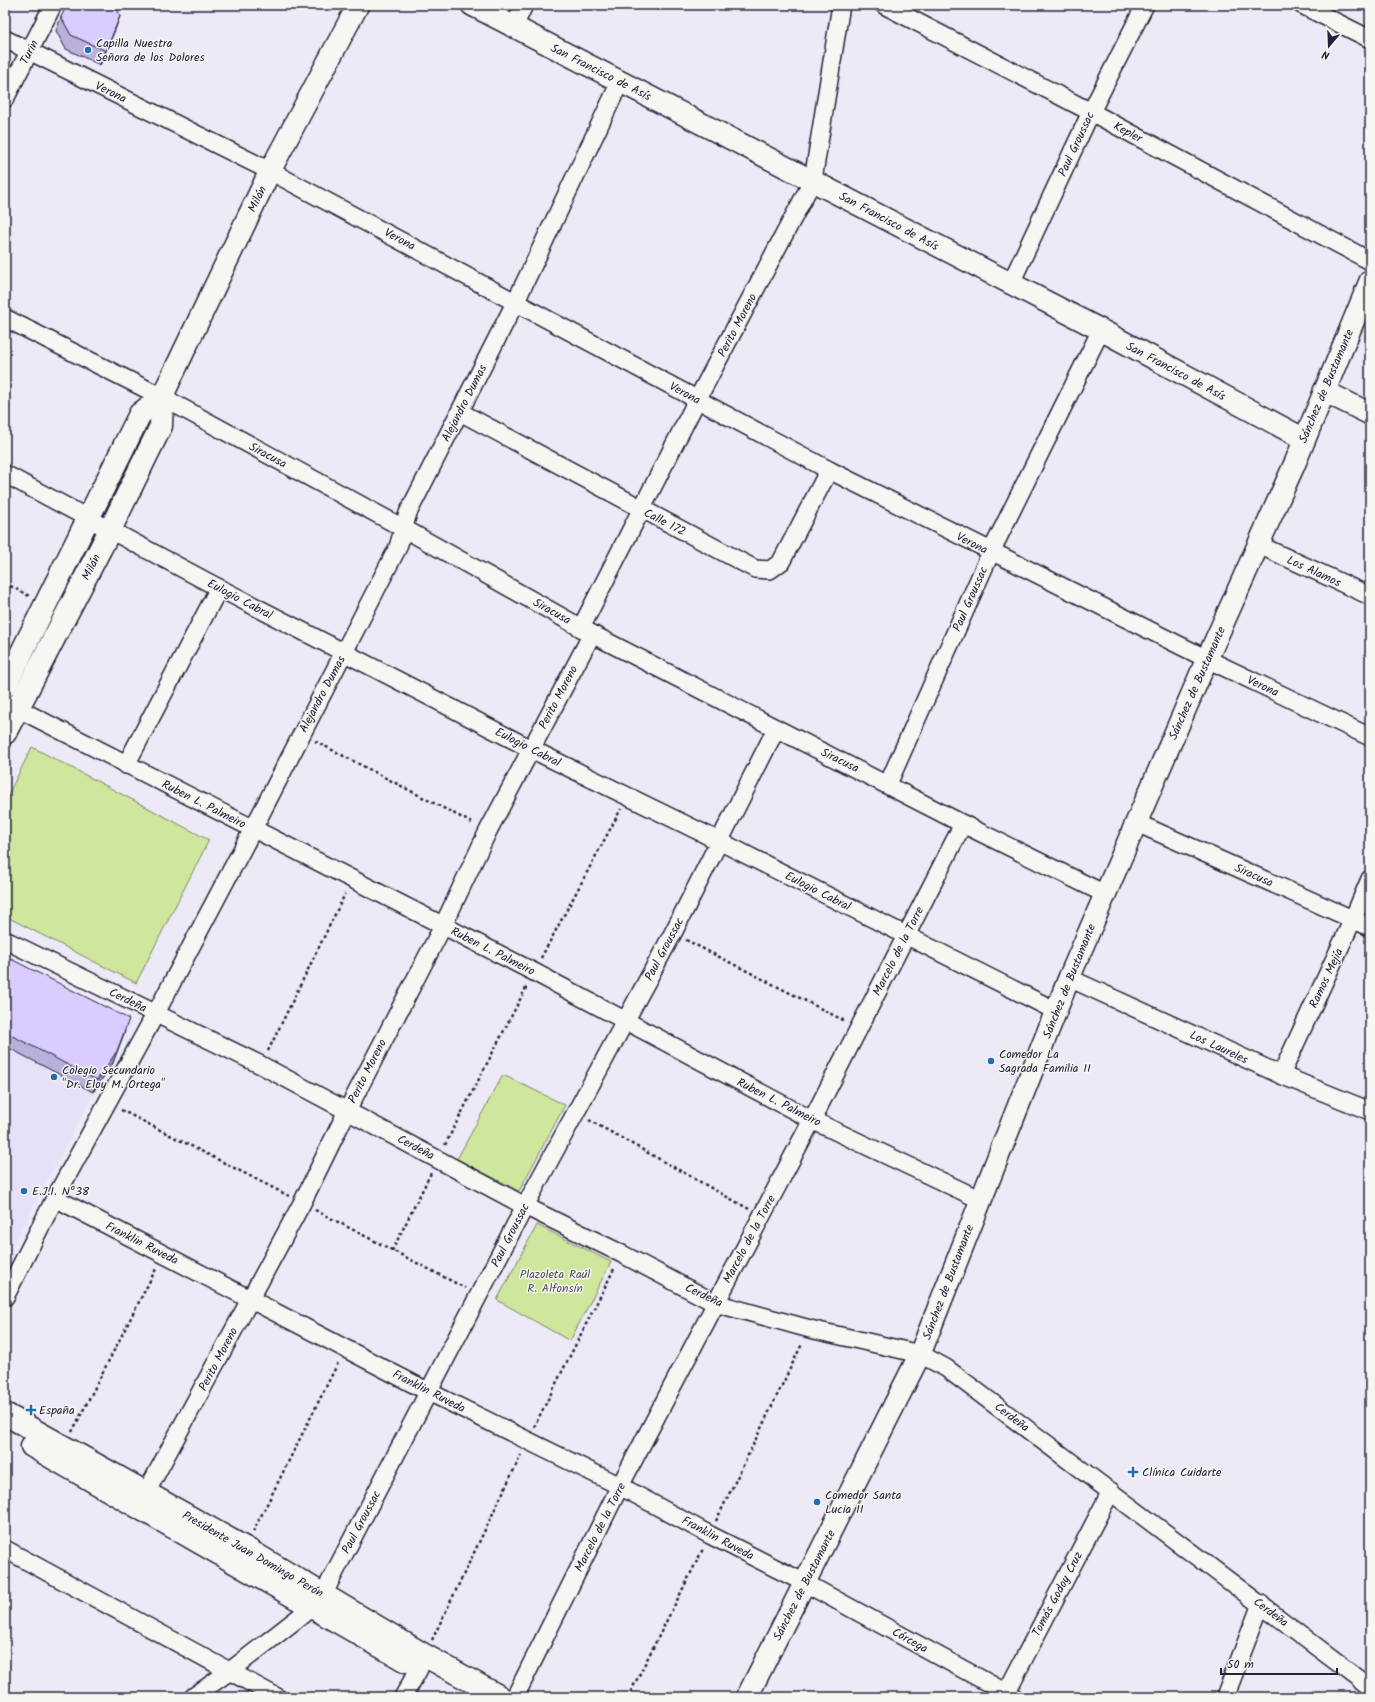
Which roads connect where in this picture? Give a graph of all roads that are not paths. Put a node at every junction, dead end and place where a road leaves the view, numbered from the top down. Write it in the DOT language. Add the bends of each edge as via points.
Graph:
graph roads {
  1 [pos="53,5"];
  2 [pos="358,5"];
  3 [pos="472,5"];
  4 [pos="524,5"];
  5 [pos="841,5"];
  6 [pos="884,5"];
  7 [pos="1145,5"];
  8 [pos="1302,5"];
  9 [pos="514,27"];
  10 [pos="5,39"];
  11 [pos="1370,39"];
  12 [pos="30,52"];
  13 [pos="620,82"];
  14 [pos="5,99"];
  15 [pos="1091,112"];
  16 [pos="270,171"];
  17 [pos="813,180"];
  18 [pos="1370,261"];
  19 [pos="1370,281"];
  20 [pos="1010,285"];
  21 [pos="516,301"];
  22 [pos="5,318"];
  23 [pos="1100,330"];
  24 [pos="1324,391"];
  25 [pos="162,397"];
  26 [pos="697,400"];
  27 [pos="460,412"];
  28 [pos="1370,414"];
  29 [pos="1304,439"];
  30 [pos="829,470"];
  31 [pos="5,474"];
  32 [pos="641,510"];
  33 [pos="89,518"];
  34 [pos="403,528"];
  35 [pos="110,530"];
  36 [pos="1259,545"];
  37 [pos="991,552"];
  38 [pos="219,588"];
  39 [pos="1370,596"];
  40 [pos="586,630"];
  41 [pos="344,653"];
  42 [pos="1207,659"];
  43 [pos="5,686"];
  44 [pos="11,705"];
  45 [pos="776,729"];
  46 [pos="5,733"];
  47 [pos="1370,737"];
  48 [pos="531,749"];
  49 [pos="126,765"];
  50 [pos="888,784"];
  51 [pos="1137,823"];
  52 [pos="963,824"];
  53 [pos="253,829"];
  54 [pos="719,841"];
  55 [pos="1370,879"];
  56 [pos="1105,894"];
  57 [pos="1353,919"];
  58 [pos="442,926"];
  59 [pos="1370,927"];
  60 [pos="906,936"];
  61 [pos="5,940"];
  62 [pos="1069,978"];
  63 [pos="1056,1011"];
  64 [pos="156,1013"];
  65 [pos="626,1021"];
  66 [pos="1281,1075"];
  67 [pos="347,1111"];
  68 [pos="1370,1111"];
  69 [pos="812,1120"];
  70 [pos="55,1198"];
  71 [pos="981,1200"];
  72 [pos="525,1206"];
  73 [pos="5,1297"];
  74 [pos="251,1299"];
  75 [pos="715,1303"];
  76 [pos="920,1354"];
  77 [pos="429,1392"];
  78 [pos="5,1414"];
  79 [pos="5,1430"];
  80 [pos="620,1486"];
  81 [pos="1111,1491"];
  82 [pos="142,1499"];
  83 [pos="5,1549"];
  84 [pos="805,1583"];
  85 [pos="317,1601"];
  86 [pos="1261,1604"];
  87 [pos="420,1669"];
  88 [pos="230,1672"];
  89 [pos="1370,1687"];
  90 [pos="1008,1695"];
  91 [pos="193,1697"];
  92 [pos="277,1697"];
  93 [pos="403,1697"];
  94 [pos="469,1697"];
  95 [pos="500,1697"];
  96 [pos="515,1697"];
  97 [pos="747,1697"];
  98 [pos="1224,1697"];
  1 -- 12 [label="street, Turin"];
  2 -- 16 [label="street, Milán"];
  3 -- 9 [label="street, San Francisco de Asís"];
  4 -- 9 [label="street"];
  5 -- 17 [label="street, Perito Moreno"];
  6 -- 15 [label="street, Kepler"];
  7 -- 15 [label="street, Paul Groussac"];
  8 -- 11 [label="street"];
  9 -- 13 [label="street, San Francisco de Asís"];
  10 -- 12 [label="street, Verona"];
  12 -- 14 [label="street, Turin"];
  12 -- 16 [label="street, Verona"];
  13 -- 17 [label="street, San Francisco de Asís"];
  13 -- 21 [label="street, Alejandro Dumas"];
  15 -- 18 [label="street, Kepler"];
  15 -- 20 [label="street, Paul Groussac"];
  16 -- 21 [label="street, Verona"];
  16 -- 25 [label="street, Milán"];
  17 -- 20 [label="street, San Francisco de Asís"];
  17 -- 26 [label="street, Perito Moreno"];
  19 -- 24 [label="street, Sánchez de Bustamante"];
  20 -- 23 [label="street, San Francisco de Asís"];
  21 -- 26 [label="street, Verona"];
  21 -- 27 [label="street, Alejandro Dumas"];
  22 -- 25 [label="street, Siracusa"];
  23 -- 29 [label="street, San Francisco de Asís"];
  23 -- 37 [label="street, Paul Groussac"];
  24 -- 28 [label="street"];
  24 -- 29 [label="street, Sánchez de Bustamante"];
  25 -- 33 [label="main road, Milán" via="140,414"];
  25 -- 34 [label="street, Siracusa"];
  25 -- 35 [label="main road, Milán" via="161,426"];
  26 -- 30 [label="street, Verona"];
  26 -- 32 [label="street, Perito Moreno"];
  27 -- 32 [label="street, Calle 172"];
  27 -- 34 [label="street, Alejandro Dumas" via="408,513"];
  29 -- 36 [label="street, Sánchez de Bustamante"];
  30 -- 32 [label="street, Calle 172" via="781,562 770,570 754,569"];
  30 -- 37 [label="street, Verona"];
  31 -- 33 [label="street, Eulogio Cabral"];
  32 -- 40 [label="street, Perito Moreno"];
  33 -- 35 [label="street, Eulogio Cabral"];
  33 -- 43 [label="main road, Milán"];
  34 -- 40 [label="street, Siracusa"];
  34 -- 41 [label="street, Alejandro Dumas" via="398,548"];
  35 -- 38 [label="street, Eulogio Cabral"];
  35 -- 44 [label="main road, Milán"];
  36 -- 39 [label="street, Los Alamos"];
  36 -- 42 [label="street, Sánchez de Bustamante"];
  37 -- 42 [label="street, Verona"];
  37 -- 50 [label="street, Paul Groussac"];
  38 -- 41 [label="street, Eulogio Cabral"];
  38 -- 49 [label="street"];
  40 -- 45 [label="street, Siracusa"];
  40 -- 48 [label="street, Perito Moreno"];
  41 -- 48 [label="street, Eulogio Cabral"];
  41 -- 53 [label="street, Alejandro Dumas"];
  42 -- 47 [label="street, Verona"];
  42 -- 51 [label="street, Sánchez de Bustamante"];
  44 -- 46 [label="main road, Milán"];
  44 -- 49 [label="street, Ruben L. Palmeiro"];
  45 -- 50 [label="street, Siracusa"];
  45 -- 54 [label="street, Paul Groussac"];
  48 -- 54 [label="street, Eulogio Cabral"];
  48 -- 58 [label="street, Perito Moreno"];
  49 -- 53 [label="street, Ruben L. Palmeiro"];
  50 -- 52 [label="street, Siracusa"];
  51 -- 56 [label="street, Sánchez de Bustamante"];
  51 -- 57 [label="street, Siracusa"];
  52 -- 56 [label="street, Siracusa"];
  52 -- 60 [label="street, Marcelo de la Torre"];
  53 -- 58 [label="street, Ruben L. Palmeiro"];
  53 -- 64 [label="street, Alejandro Dumas"];
  54 -- 60 [label="street, Eulogio Cabral"];
  54 -- 65 [label="street, Paul Groussac"];
  55 -- 57 [label="street, Ramos Mejía"];
  56 -- 62 [label="street, Sánchez de Bustamante"];
  57 -- 59 [label="street, Siracusa"];
  57 -- 66 [label="street, Ramos Mejía"];
  58 -- 65 [label="street, Ruben L. Palmeiro"];
  58 -- 67 [label="street, Perito Moreno"];
  60 -- 63 [label="street, Eulogio Cabral"];
  60 -- 69 [label="street, Marcelo de la Torre"];
  61 -- 64 [label="street, Cerdeña"];
  62 -- 63 [label="street, Sánchez de Bustamante"];
  62 -- 66 [label="street, Los Laureles"];
  63 -- 71 [label="street, Sánchez de Bustamante"];
  64 -- 67 [label="street, Cerdeña"];
  64 -- 70 [label="street, Alejandro Dumas"];
  65 -- 69 [label="street, Ruben L. Palmeiro"];
  65 -- 72 [label="street, Paul Groussac"];
  66 -- 68 [label="street, Los Laureles"];
  67 -- 72 [label="street, Cerdeña"];
  67 -- 74 [label="street, Perito Moreno"];
  69 -- 71 [label="street, Ruben L. Palmeiro"];
  69 -- 75 [label="street, Marcelo de la Torre"];
  70 -- 73 [label="street, Alejandro Dumas"];
  70 -- 74 [label="street, Franklin Ruveda"];
  71 -- 76 [label="street, Sánchez de Bustamante"];
  72 -- 75 [label="street, Cerdeña"];
  72 -- 77 [label="street, Paul Groussac"];
  74 -- 77 [label="street, Franklin Ruveda"];
  74 -- 82 [label="street, Perito Moreno"];
  75 -- 76 [label="street, Cerdeña" via="810,1329"];
  75 -- 80 [label="street, Marcelo de la Torre"];
  76 -- 81 [label="street, Cerdeña" via="946,1368"];
  76 -- 84 [label="street, Sánchez de Bustamante"];
  77 -- 80 [label="street, Franklin Ruveda"];
  77 -- 85 [label="street, Paul Groussac"];
  78 -- 82 [label="main road, Presidente Juan Domingo Perón" via="65,1447"];
  79 -- 82 [label="main road, Presidente Juan Domingo Perón"];
  80 -- 84 [label="street, Franklin Ruveda"];
  80 -- 96 [label="street, Marcelo de la Torre"];
  81 -- 86 [label="street, Cerdeña"];
  81 -- 90 [label="street, Tomás Godoy Cruz"];
  82 -- 85 [label="main road, Presidente Juan Domingo Perón"];
  82 -- 85 [label="main road, Presidente Juan Domingo Perón" via="245,1548"];
  83 -- 88 [label="street"];
  84 -- 90 [label="street, Córcega"];
  84 -- 97 [label="street, Sánchez de Bustamante"];
  85 -- 87 [label="main road, Presidente Juan Domingo Perón"];
  85 -- 88 [label="street, Paul Groussac"];
  85 -- 95 [label="main road, Presidente Juan Domingo Perón"];
  86 -- 89 [label="street, Cerdeña"];
  86 -- 98 [label="street"];
  87 -- 93 [label="street"];
  87 -- 94 [label="main road, Presidente Juan Domingo Perón"];
  88 -- 91 [label="street, Paul Groussac"];
  88 -- 92 [label="street"];
}
